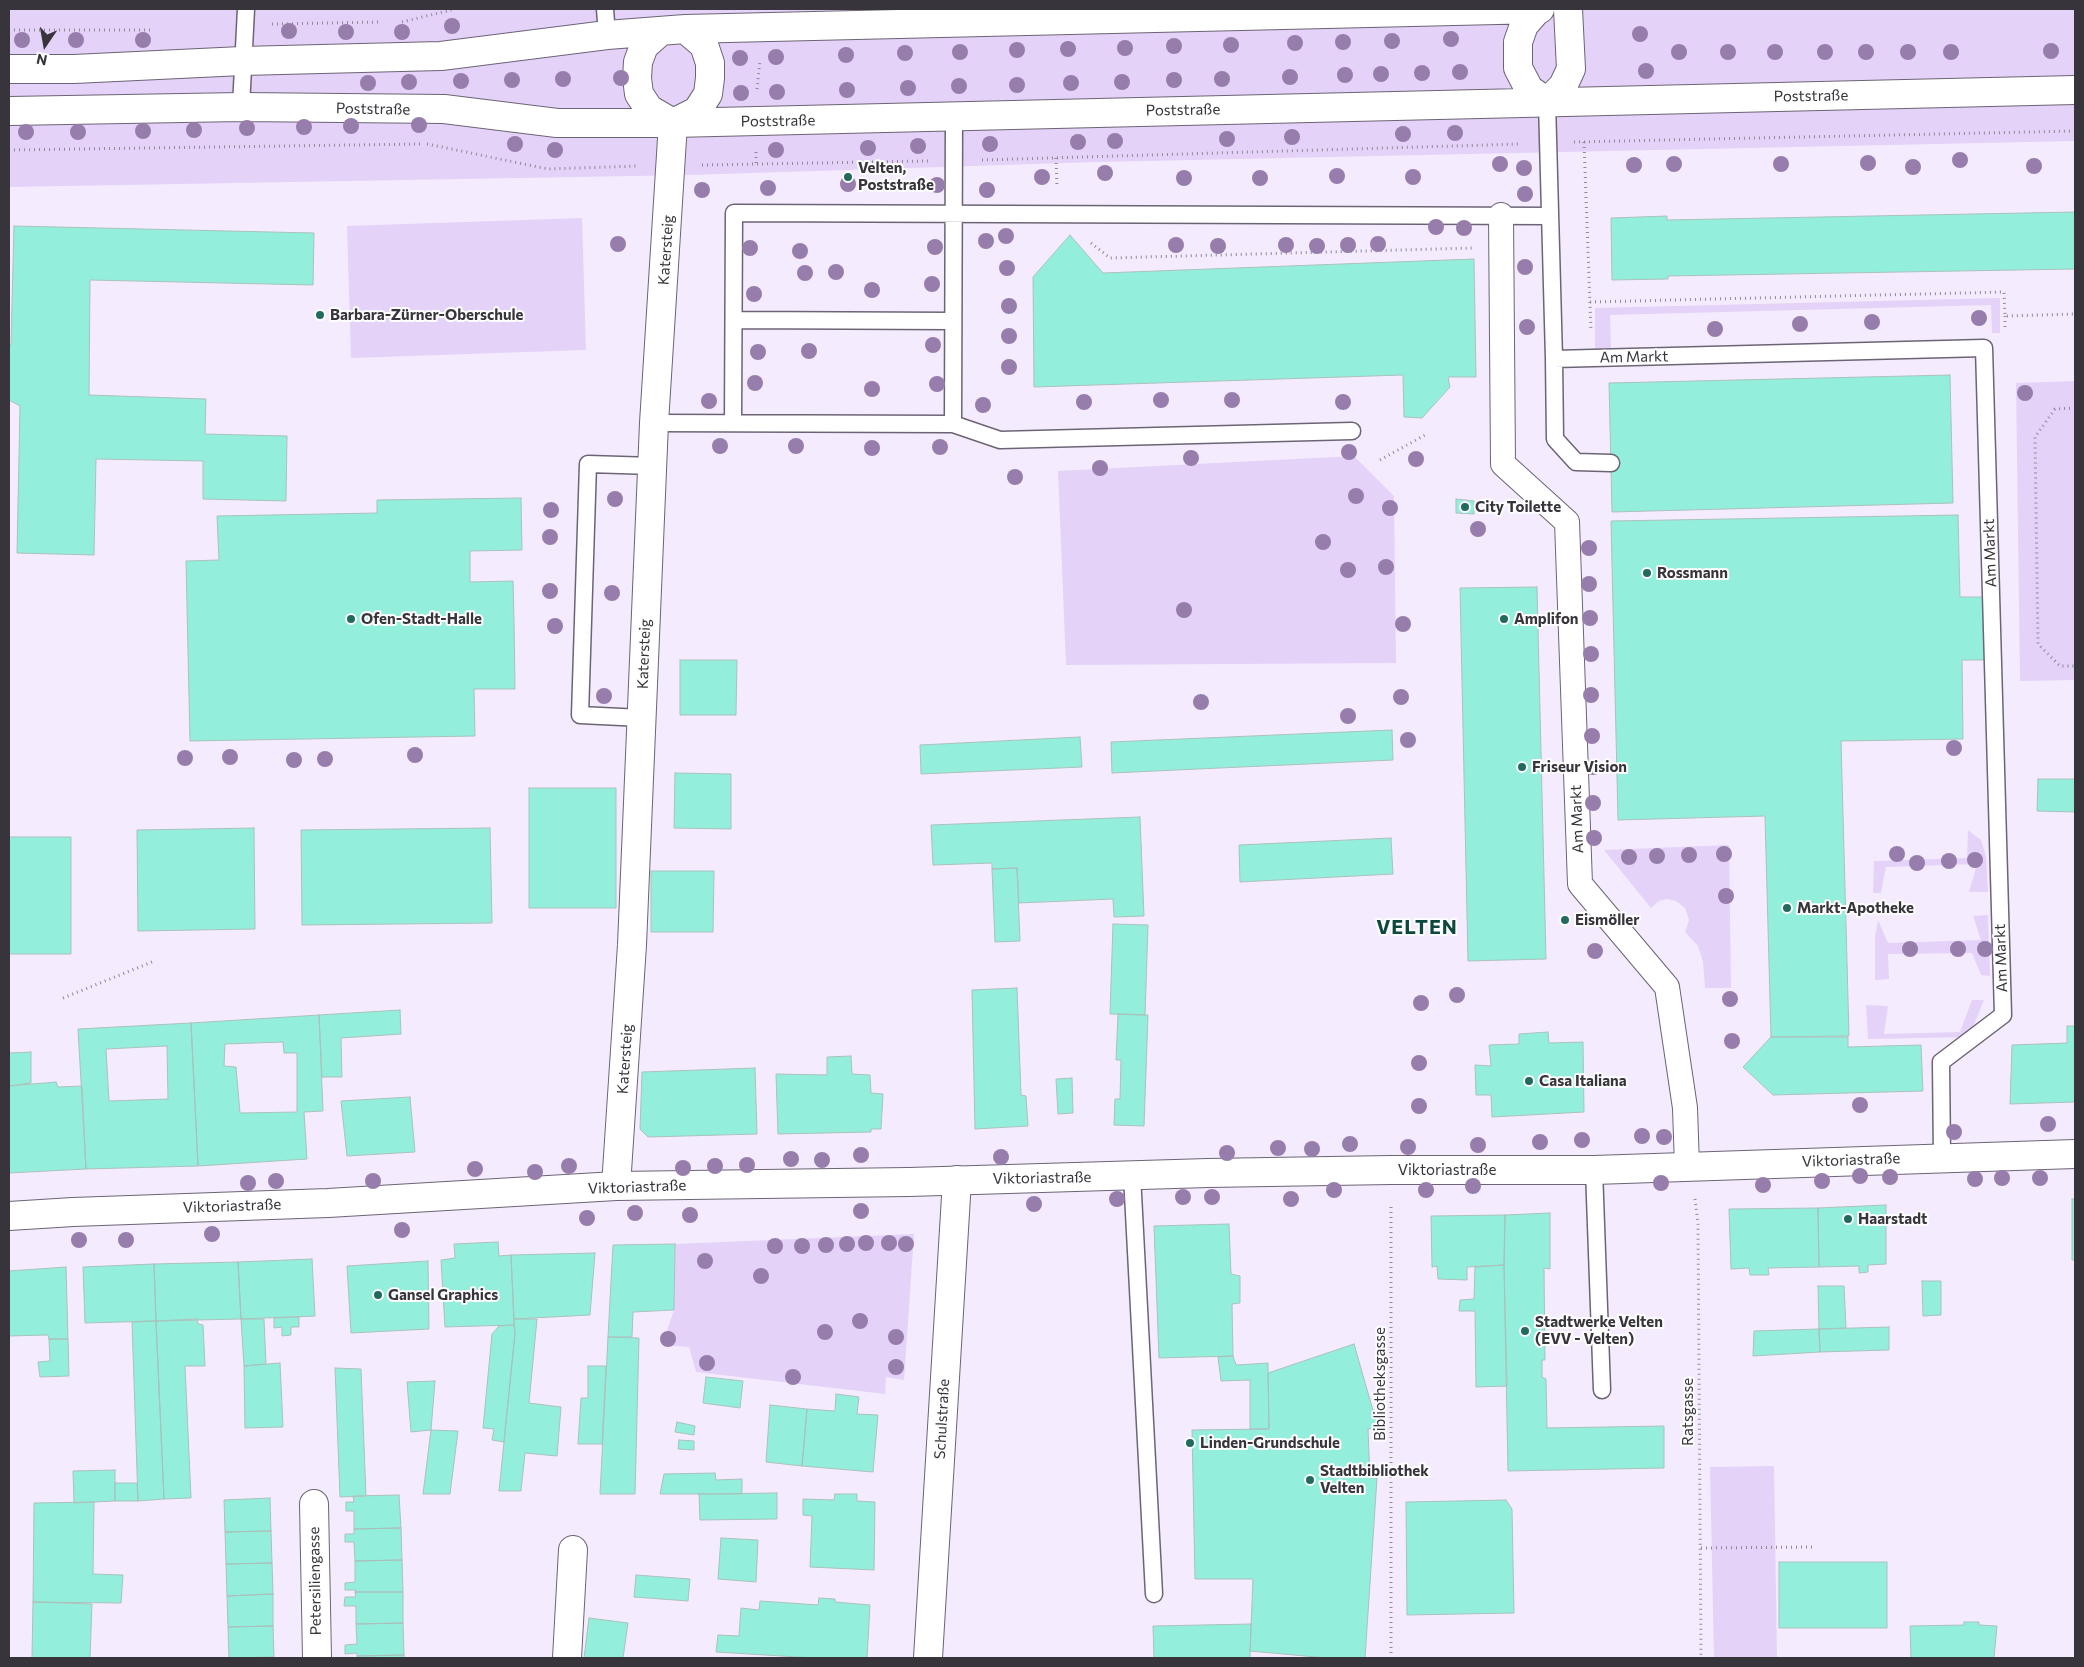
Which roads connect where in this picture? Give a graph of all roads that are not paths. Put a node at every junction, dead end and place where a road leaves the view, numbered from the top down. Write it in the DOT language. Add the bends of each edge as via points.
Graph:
graph roads {
  1 [pos="246,9"];
  2 [pos="1539,9"];
  3 [pos="1568,9"];
  4 [pos="1079,14"];
  5 [pos="606,22"];
  6 [pos="672,31"];
  7 [pos="242,60"];
  8 [pos="9,69"];
  9 [pos="2075,90"];
  10 [pos="1547,102"];
  11 [pos="241,107"];
  12 [pos="9,111"];
  13 [pos="954,116"];
  14 [pos="673,123"];
  15 [pos="953,214"];
  16 [pos="1500,215"];
  17 [pos="1550,216"];
  18 [pos="734,320"];
  19 [pos="953,321"];
  20 [pos="1554,359"];
  21 [pos="654,423"];
  22 [pos="733,423"];
  23 [pos="953,424"];
  24 [pos="1352,431"];
  25 [pos="1611,463"];
  26 [pos="653,466"];
  27 [pos="642,718"];
  28 [pos="2075,1154"];
  29 [pos="1942,1157"];
  30 [pos="1687,1166"];
  31 [pos="1594,1170"];
  32 [pos="1132,1175"];
  33 [pos="956,1180"];
  34 [pos="616,1186"];
  35 [pos="9,1216"];
  36 [pos="1602,1390"];
  37 [pos="314,1504"];
  38 [pos="573,1550"];
  39 [pos="1154,1594"];
  40 [pos="317,1658"];
  41 [pos="567,1658"];
  42 [pos="928,1658"];
  1 -- 7 [label="lane"];
  2 -- 4 [label="street"];
  2 -- 10 [label="street" via="1524,25 1518,42 1518,68 1529,88"];
  3 -- 10 [label="street" via="1571,69 1563,86"];
  4 -- 6 [label="street"];
  5 -- 6 [label="street"];
  5 -- 7 [label="street" via="441,56"];
  6 -- 14 [label="street" via="644,46 637,78 639,94 649,109"];
  6 -- 14 [label="street" via="704,45 710,63 708,94 697,111"];
  7 -- 8 [label="street" via="74,70"];
  7 -- 11 [label="lane"];
  9 -- 10 [label="street, Poststraße"];
  10 -- 13 [label="street, Poststraße"];
  10 -- 17 [label="lane"];
  11 -- 12 [label="street, Poststraße"];
  11 -- 14 [label="street, Poststraße" via="444,110 558,122"];
  13 -- 14 [label="street, Poststraße"];
  13 -- 15 [label="lane"];
  14 -- 21 [label="street, Katersteig"];
  15 -- 16 [label="lane"];
  15 -- 18 [label="lane" via="734,213"];
  15 -- 19 [label="lane"];
  16 -- 17 [label="lane"];
  16 -- 30 [label="street, Am Markt" via="1503,464 1567,522 1580,884 1667,987 1685,1108"];
  17 -- 20 [label="lane"];
  18 -- 19 [label="lane"];
  18 -- 22 [label="lane"];
  19 -- 23 [label="lane"];
  20 -- 25 [label="lane" via="1555,439 1576,462"];
  20 -- 29 [label="lane, Am Markt" via="1984,348 2003,1015 1941,1062"];
  21 -- 22 [label="lane"];
  21 -- 26 [label="street, Katersteig"];
  22 -- 23 [label="lane"];
  23 -- 24 [label="lane" via="1000,440"];
  26 -- 27 [label="street, Katersteig"];
  26 -- 27 [label="lane" via="588,464 580,715"];
  27 -- 34 [label="street, Katersteig" via="632,945"];
  28 -- 29 [label="street, Viktoriastraße"];
  29 -- 30 [label="street, Viktoriastraße"];
  30 -- 31 [label="street, Viktoriastraße"];
  31 -- 32 [label="street, Viktoriastraße"];
  31 -- 36 [label="lane"];
  32 -- 33 [label="street, Viktoriastraße"];
  32 -- 39 [label="lane"];
  33 -- 34 [label="street, Viktoriastraße"];
  33 -- 42 [label="street, Schulstraße"];
  34 -- 35 [label="street, Viktoriastraße" via="328,1203"];
  37 -- 40 [label="street, Petersiliengasse"];
  38 -- 41 [label="street"];
}
